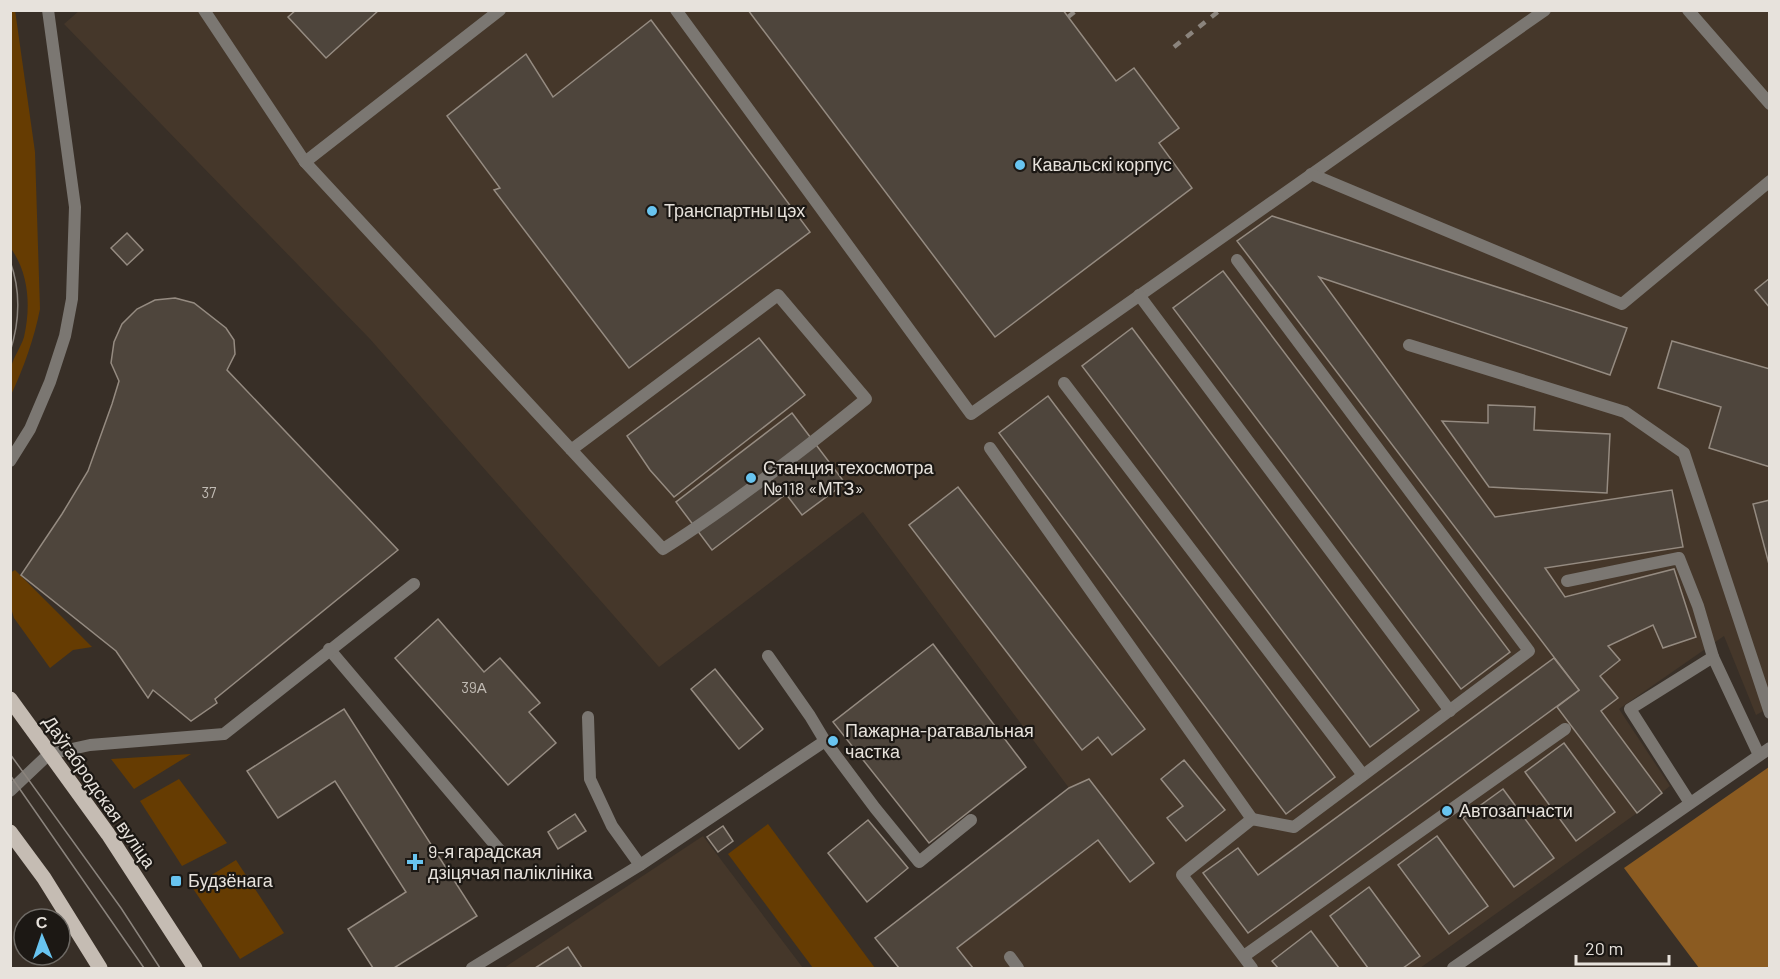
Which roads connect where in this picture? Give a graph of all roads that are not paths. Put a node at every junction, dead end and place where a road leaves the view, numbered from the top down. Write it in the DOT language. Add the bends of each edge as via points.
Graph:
graph roads {
  1 [pos="48,10"];
  2 [pos="204,10"];
  3 [pos="500,10"];
  4 [pos="676,10"];
  5 [pos="1545,10"];
  6 [pos="1688,10"];
  7 [pos="1770,104"];
  8 [pos="305,162"];
  9 [pos="1311,174"];
  10 [pos="1770,181"];
  11 [pos="1237,260"];
  12 [pos="1139,295"];
  13 [pos="1409,345"];
  14 [pos="1064,383"];
  15 [pos="990,448"];
  16 [pos="571,450"];
  17 [pos="10,461"];
  18 [pos="1567,581"];
  19 [pos="414,584"];
  20 [pos="329,649"];
  21 [pos="768,656"];
  22 [pos="1713,657"];
  23 [pos="10,699"];
  24 [pos="1450,711"];
  25 [pos="1770,713"];
  26 [pos="588,717"];
  27 [pos="1565,729"];
  28 [pos="825,741"];
  29 [pos="1764,752"];
  30 [pos="50,754"];
  31 [pos="1363,776"];
  32 [pos="10,790"];
  33 [pos="1690,803"];
  34 [pos="1252,819"];
  35 [pos="971,820"];
  36 [pos="10,832"];
  37 [pos="502,853"];
  38 [pos="640,865"];
  39 [pos="1244,956"];
  40 [pos="1010,957"];
  41 [pos="100,969"];
  42 [pos="195,969"];
  43 [pos="472,969"];
  44 [pos="1018,969"];
  45 [pos="1252,969"];
  46 [pos="1453,969"];
  1 -- 17 [label="street" via="75,207 72,299 50,382 30,429"];
  2 -- 8 [label="street"];
  3 -- 8 [label="street"];
  4 -- 12 [label="street" via="971,414"];
  5 -- 9 [label="street"];
  6 -- 7 [label="street"];
  8 -- 16 [label="street"];
  9 -- 10 [label="street" via="1622,304"];
  9 -- 12 [label="street"];
  11 -- 24 [label="street" via="1529,651"];
  12 -- 24 [label="street"];
  13 -- 25 [label="street" via="1625,412 1684,453"];
  14 -- 31 [label="street"];
  15 -- 34 [label="street"];
  16 -- 16 [label="street" via="663,549 866,399 778,295"];
  18 -- 22 [label="street" via="1679,558"];
  19 -- 20 [label="street"];
  20 -- 30 [label="street" via="224,734 90,745"];
  20 -- 37 [label="street"];
  21 -- 28 [label="street"];
  22 -- 29 [label="street"];
  22 -- 33 [label="street" via="1630,709"];
  23 -- 30 [label="main road, Даўгабродская вуліца"];
  24 -- 31 [label="street"];
  26 -- 38 [label="street" via="590,779 612,826"];
  27 -- 39 [label="street"];
  28 -- 35 [label="street" via="919,862"];
  28 -- 38 [label="street"];
  29 -- 33 [label="street"];
  30 -- 32 [label="street"];
  30 -- 42 [label="main road, Даўгабродская вуліца" via="108,834"];
  31 -- 34 [label="street" via="1294,827"];
  33 -- 46 [label="street"];
  34 -- 39 [label="street" via="1182,875"];
  36 -- 41 [label="main road" via="44,878"];
  38 -- 43 [label="street"];
  39 -- 45 [label="street"];
  40 -- 44 [label="street"];
}
